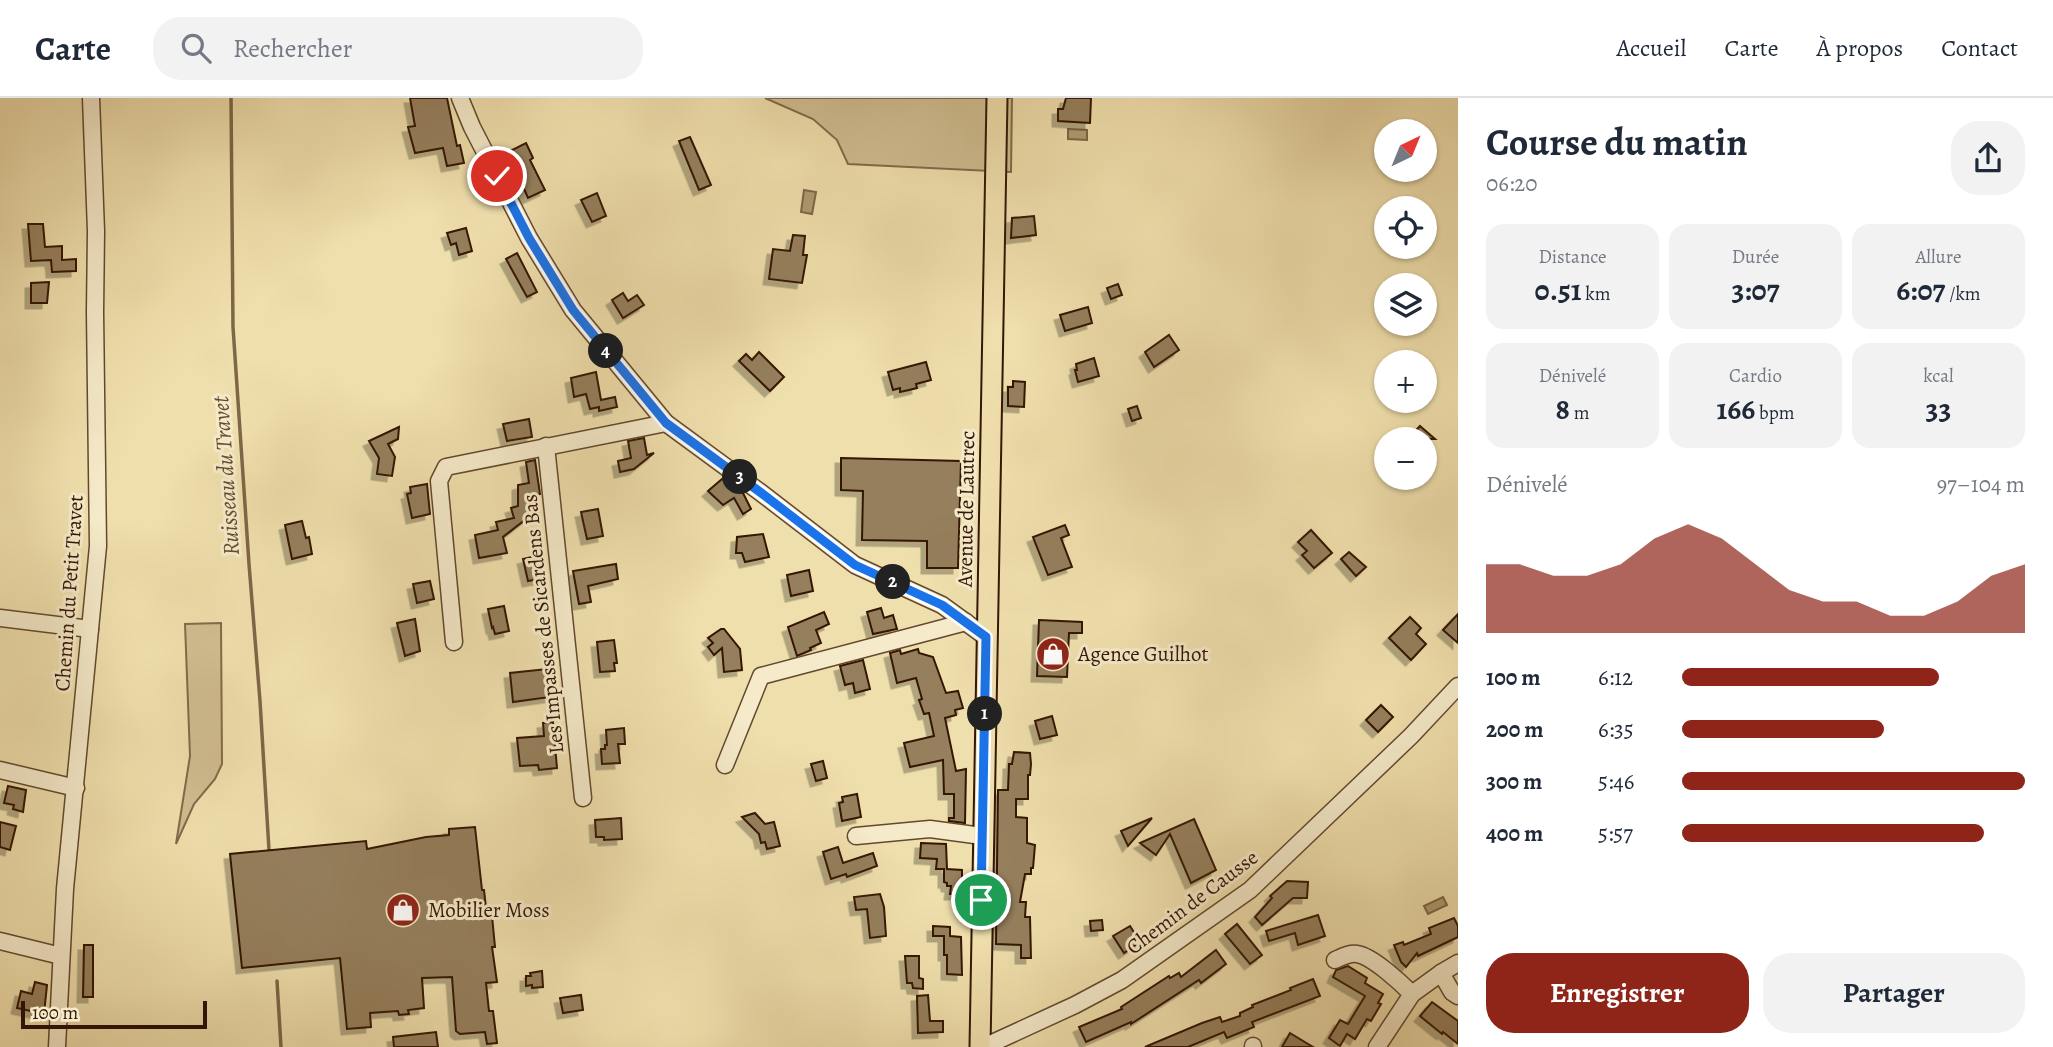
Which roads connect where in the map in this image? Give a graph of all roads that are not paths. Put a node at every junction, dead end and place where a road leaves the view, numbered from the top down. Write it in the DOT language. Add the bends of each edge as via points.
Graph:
graph roads {
  1 [pos="91,98"];
  2 [pos="460,98"];
  3 [pos="998,98"];
  4 [pos="666,423"];
  5 [pos="546,446"];
  6 [pos="0,618"];
  7 [pos="966,622"];
  8 [pos="90,629"];
  9 [pos="986,637"];
  10 [pos="454,642"];
  11 [pos="1458,686"];
  12 [pos="725,765"];
  13 [pos="0,770"];
  14 [pos="76,788"];
  15 [pos="583,798"];
  16 [pos="856,836"];
  17 [pos="982,836"];
  18 [pos="0,941"];
  19 [pos="61,956"];
  20 [pos="1335,960"];
  21 [pos="1458,964"];
  22 [pos="1441,973"];
  23 [pos="1412,994"];
  24 [pos="1458,996"];
  25 [pos="980,1046"];
  26 [pos="57,1047"];
  27 [pos="1377,1047"];
  1 -- 8 [label="street, Chemin du Petit Travet" via="98,547"];
  2 -- 4 [label="street" via="529,238 573,310"];
  3 -- 9 [label="main road, Avenue de Lautrec"];
  4 -- 5 [label="street"];
  4 -- 7 [label="street" via="855,565 942,605"];
  5 -- 10 [label="street" via="446,467 439,481"];
  5 -- 15 [label="street, Les Impasses de Sicardens Bas"];
  6 -- 8 [label="street"];
  7 -- 9 [label="street"];
  7 -- 12 [label="street" via="761,676"];
  8 -- 14 [label="street, Chemin du Petit Travet"];
  9 -- 17 [label="main road, Avenue de Lautrec"];
  11 -- 25 [label="street, Chemin de Causse" via="1250,890 1122,980"];
  13 -- 14 [label="street"];
  14 -- 19 [label="street, Chemin du Petit Travet"];
  16 -- 17 [label="street" via="930,829"];
  17 -- 25 [label="main road, Avenue de Lautrec"];
  18 -- 19 [label="street"];
  19 -- 26 [label="street, Chemin du Petit Travet"];
  20 -- 23 [label="street" via="1370,953"];
  21 -- 22 [label="street"];
  22 -- 23 [label="street"];
  22 -- 24 [label="street"];
  23 -- 27 [label="street"];
}
